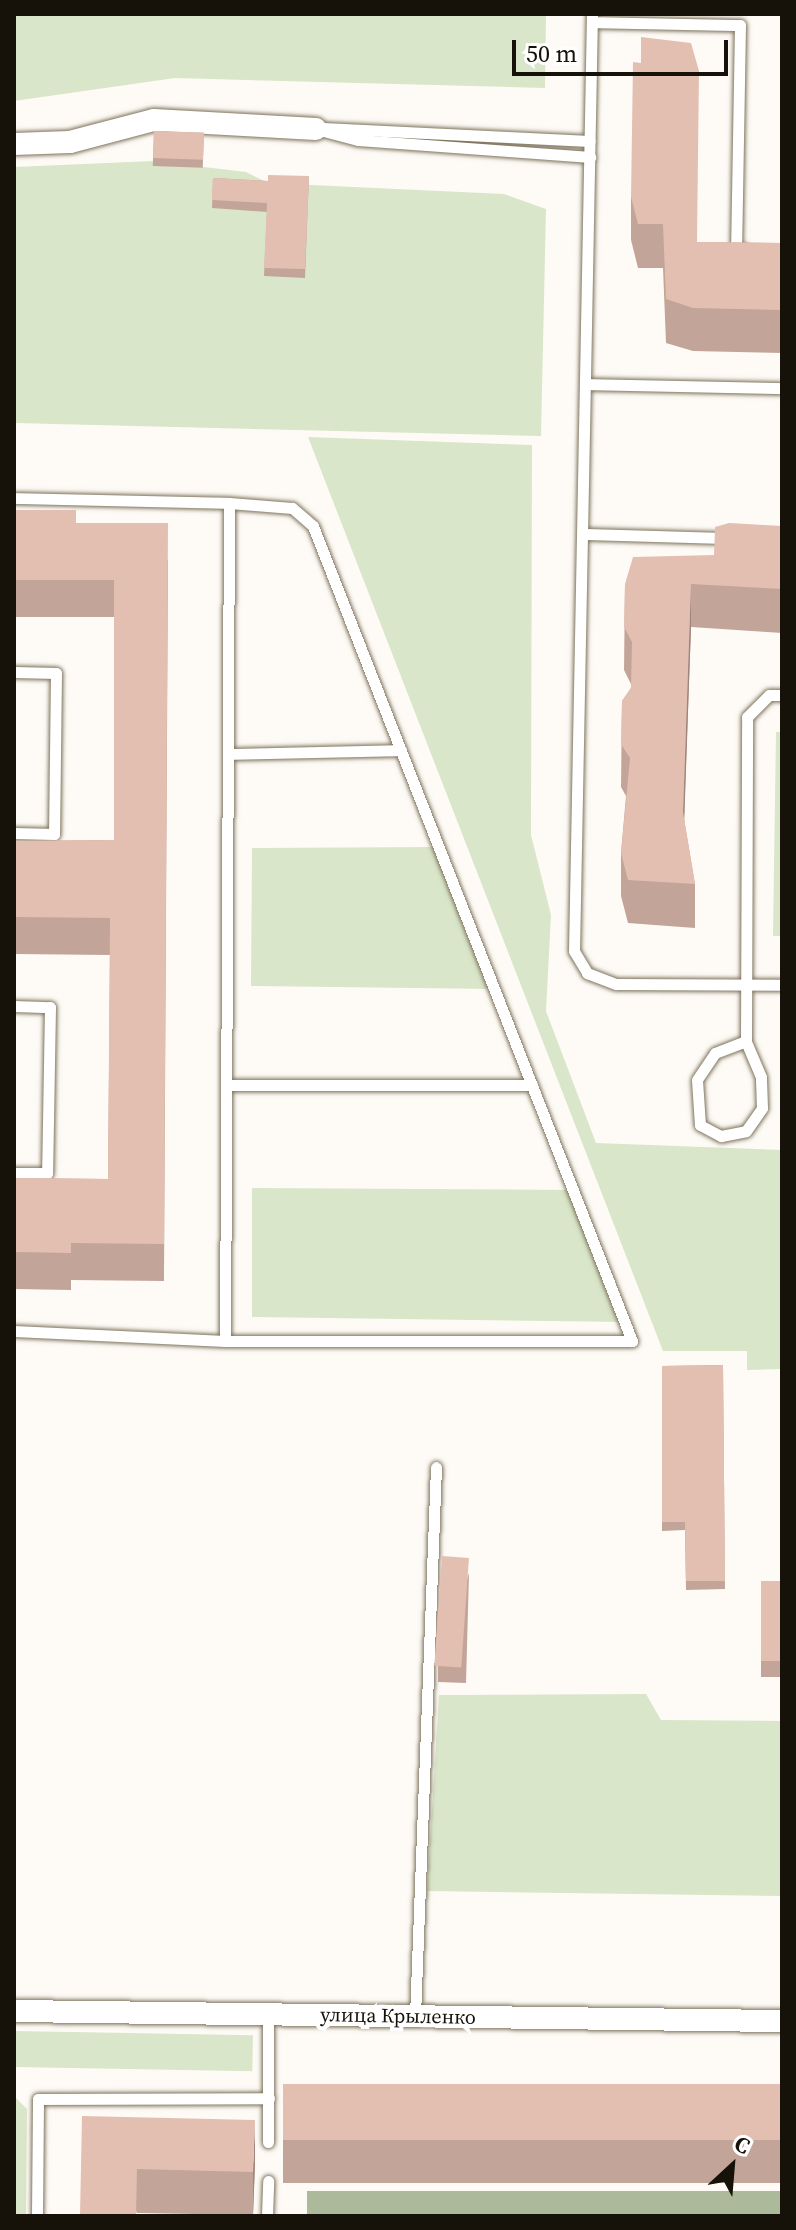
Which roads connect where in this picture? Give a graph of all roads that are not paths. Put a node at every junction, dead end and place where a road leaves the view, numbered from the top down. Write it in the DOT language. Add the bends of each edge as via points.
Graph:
graph roads {
  1 [pos="592,18"];
  2 [pos="743,19"];
  3 [pos="316,129"];
  4 [pos="590,141"];
  5 [pos="14,144"];
  6 [pos="590,157"];
  7 [pos="767,249"];
  8 [pos="587,384"];
  9 [pos="782,388"];
  10 [pos="14,498"];
  11 [pos="229,503"];
  12 [pos="583,534"];
  13 [pos="736,538"];
  14 [pos="14,672"];
  15 [pos="782,695"];
  16 [pos="401,750"];
  17 [pos="228,754"];
  18 [pos="14,833"];
  19 [pos="744,984"];
  20 [pos="782,985"];
  21 [pos="14,1006"];
  22 [pos="746,1041"];
  23 [pos="226,1085"];
  24 [pos="532,1085"];
  25 [pos="14,1173"];
  26 [pos="14,1331"];
  27 [pos="225,1341"];
  28 [pos="436,1467"];
  29 [pos="14,2011"];
  30 [pos="268,2015"];
  31 [pos="415,2016"];
  32 [pos="782,2021"];
  33 [pos="269,2098"];
  34 [pos="268,2142"];
  35 [pos="268,2181"];
  36 [pos="37,2216"];
  37 [pos="267,2216"];
  1 -- 2 [label="lane"];
  1 -- 4 [label="lane"];
  2 -- 7 [label="lane" via="736,249"];
  3 -- 4 [label="lane" via="358,125"];
  3 -- 5 [label="street" via="154,120 70,142"];
  3 -- 6 [label="lane" via="358,140"];
  4 -- 6 [label="lane"];
  6 -- 8 [label="lane"];
  8 -- 9 [label="lane"];
  8 -- 12 [label="lane"];
  10 -- 11 [label="lane"];
  11 -- 16 [label="lane" via="292,508 313,526"];
  11 -- 17 [label="lane"];
  12 -- 13 [label="lane"];
  12 -- 19 [label="lane" via="574,951 587,973 616,984"];
  14 -- 18 [label="lane" via="56,673 54,834"];
  15 -- 19 [label="lane" via="769,695 747,717"];
  16 -- 17 [label="lane"];
  16 -- 24 [label="lane"];
  17 -- 23 [label="lane"];
  19 -- 20 [label="lane"];
  19 -- 22 [label="lane"];
  21 -- 25 [label="lane" via="50,1007 47,1173"];
  22 -- 22 [label="lane" via="761,1077 762,1108 746,1131 721,1136 700,1125 697,1080 715,1053"];
  23 -- 24 [label="lane"];
  23 -- 27 [label="lane"];
  24 -- 27 [label="lane" via="632,1341"];
  26 -- 27 [label="lane"];
  28 -- 31 [label="lane"];
  29 -- 30 [label="street, улица Крыленко"];
  30 -- 31 [label="street, улица Крыленко"];
  30 -- 33 [label="lane"];
  31 -- 32 [label="street, улица Крыленко"];
  33 -- 34 [label="lane"];
  33 -- 36 [label="lane" via="38,2099"];
  35 -- 37 [label="lane"];
}
